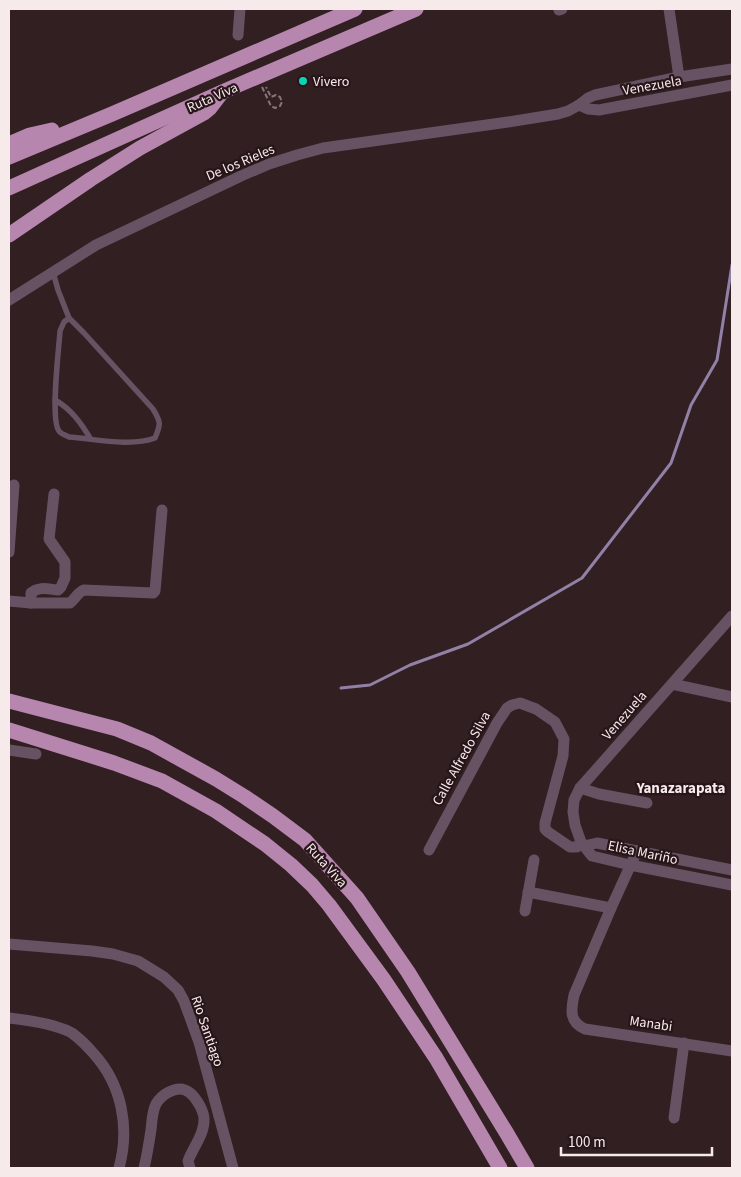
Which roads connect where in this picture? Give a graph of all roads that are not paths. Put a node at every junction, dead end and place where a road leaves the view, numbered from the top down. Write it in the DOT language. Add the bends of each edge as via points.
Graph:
graph roads {
  1 [pos="240,9"];
  2 [pos="355,9"];
  3 [pos="416,9"];
  4 [pos="669,9"];
  5 [pos="238,35"];
  6 [pos="732,70"];
  7 [pos="679,77"];
  8 [pos="732,85"];
  9 [pos="222,92"];
  10 [pos="578,106"];
  11 [pos="78,127"];
  12 [pos="9,144"];
  13 [pos="9,157"];
  14 [pos="9,188"];
  15 [pos="9,235"];
  16 [pos="53,272"];
  17 [pos="9,300"];
  18 [pos="69,318"];
  19 [pos="55,400"];
  20 [pos="90,438"];
  21 [pos="14,486"];
  22 [pos="54,494"];
  23 [pos="162,510"];
  24 [pos="9,552"];
  25 [pos="9,601"];
  26 [pos="31,603"];
  27 [pos="732,616"];
  28 [pos="672,684"];
  29 [pos="732,697"];
  30 [pos="9,701"];
  31 [pos="9,730"];
  32 [pos="9,750"];
  33 [pos="36,754"];
  34 [pos="580,788"];
  35 [pos="647,803"];
  36 [pos="582,844"];
  37 [pos="428,850"];
  38 [pos="637,851"];
  39 [pos="534,860"];
  40 [pos="630,865"];
  41 [pos="732,870"];
  42 [pos="732,885"];
  43 [pos="528,892"];
  44 [pos="610,908"];
  45 [pos="525,911"];
  46 [pos="9,944"];
  47 [pos="9,1018"];
  48 [pos="684,1043"];
  49 [pos="732,1051"];
  50 [pos="674,1118"];
  51 [pos="119,1168"];
  52 [pos="144,1168"];
  53 [pos="190,1168"];
  54 [pos="233,1168"];
  55 [pos="500,1168"];
  56 [pos="527,1168"];
  1 -- 5 [label="street"];
  2 -- 11 [label="highway, Ruta Viva"];
  3 -- 9 [label="highway, Ruta Viva"];
  4 -- 7 [label="street"];
  6 -- 7 [label="street, De los Rieles"];
  7 -- 10 [label="street, De los Rieles" via="595,94"];
  8 -- 10 [label="street, Venezuela" via="599,110"];
  9 -- 14 [label="highway, Ruta Viva"];
  9 -- 15 [label="highway" via="204,113 140,148"];
  10 -- 16 [label="street, De los Rieles" via="558,114 323,148 278,161 96,245"];
  11 -- 12 [label="highway" via="30,135"];
  11 -- 13 [label="highway, Ruta Viva"];
  16 -- 17 [label="street, De los Rieles"];
  16 -- 18 [label="lane"];
  18 -- 19 [label="lane" via="60,331"];
  18 -- 20 [label="lane" via="153,409 160,426 155,438 146,441 129,443"];
  19 -- 20 [label="lane" via="81,423"];
  19 -- 20 [label="lane" via="59,432"];
  21 -- 24 [label="street"];
  22 -- 26 [label="street" via="49,539 65,562 65,578 58,590 34,589 30,593"];
  23 -- 26 [label="street" via="153,593 84,590 70,603"];
  25 -- 26 [label="street"];
  27 -- 28 [label="street, Venezuela"];
  28 -- 29 [label="street"];
  28 -- 34 [label="street, Venezuela"];
  30 -- 56 [label="highway, Ruta Viva" via="117,729 151,743 245,797 305,840 357,898 408,972"];
  31 -- 55 [label="highway, Ruta Viva" via="162,781 229,819 291,866 329,905 384,980 436,1058"];
  32 -- 33 [label="street"];
  34 -- 35 [label="street"];
  34 -- 36 [label="street, Venezuela" via="573,812"];
  36 -- 37 [label="street, Calle Alfredo Silva" via="570,847 545,828 563,756 564,739 555,722 520,703 506,708"];
  36 -- 38 [label="street, Elisa Mariño" via="597,843"];
  36 -- 40 [label="street, Elisa Mariño" via="592,856"];
  38 -- 40 [label="street"];
  38 -- 41 [label="street, Elisa Mariño"];
  39 -- 43 [label="street"];
  40 -- 42 [label="street, Elisa Mariño"];
  40 -- 44 [label="street"];
  43 -- 44 [label="street"];
  43 -- 45 [label="street"];
  44 -- 48 [label="street, Manabi" via="574,995 574,1021 585,1029"];
  46 -- 54 [label="street, Rio Santiago" via="112,954 138,962 164,976 184,1000 199,1042"];
  47 -- 51 [label="street" via="53,1026 71,1033 103,1063 120,1101 124,1124"];
  48 -- 49 [label="street, Manabi"];
  48 -- 50 [label="street"];
  52 -- 53 [label="street" via="156,1104 176,1089 188,1091 204,1117 201,1133 188,1161"];
}
